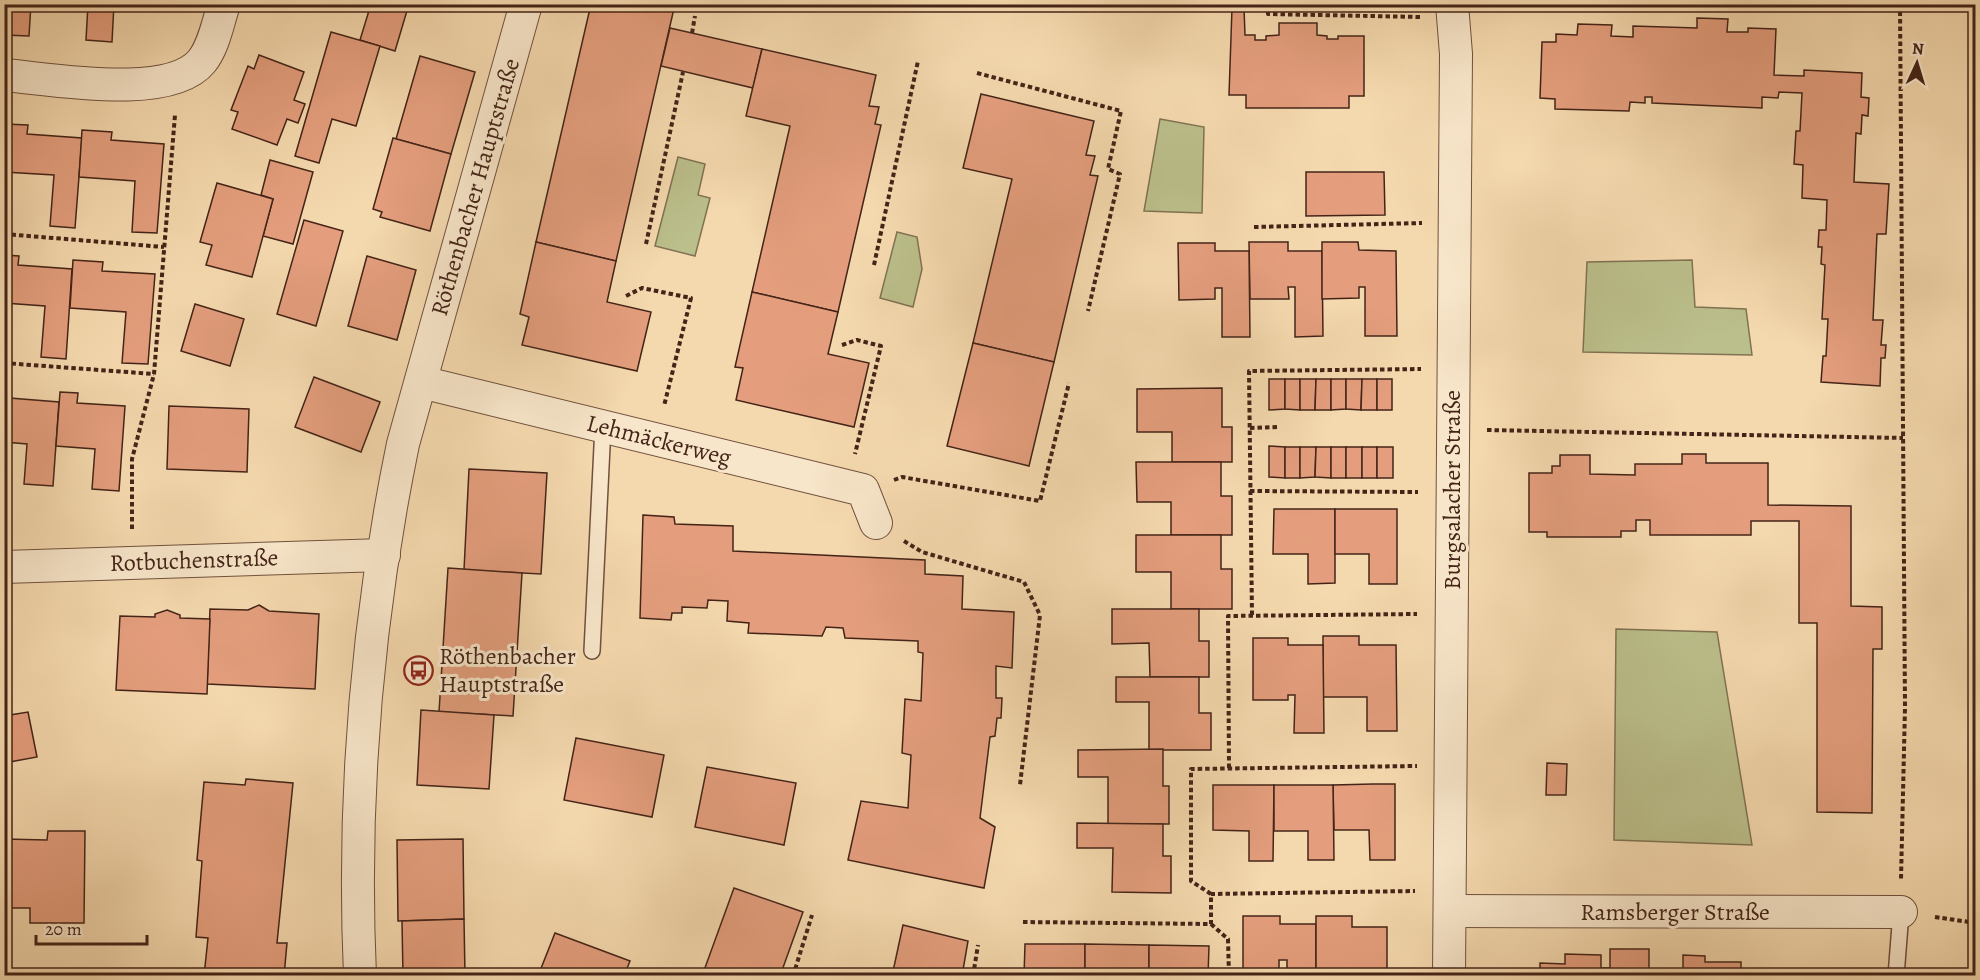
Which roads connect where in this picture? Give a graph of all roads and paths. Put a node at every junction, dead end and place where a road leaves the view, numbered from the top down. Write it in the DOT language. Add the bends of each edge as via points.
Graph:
graph roads {
  1 [pos="224,4"];
  2 [pos="526,4"];
  3 [pos="1268,4"];
  4 [pos="1900,4"];
  5 [pos="1453,9"];
  6 [pos="695,16"];
  7 [pos="692,33"];
  8 [pos="918,61"];
  9 [pos="683,72"];
  10 [pos="977,73"];
  11 [pos="4,75"];
  12 [pos="178,78"];
  13 [pos="1454,223"];
  14 [pos="1254,226"];
  15 [pos="4,234"];
  16 [pos="646,244"];
  17 [pos="164,247"];
  18 [pos="874,265"];
  19 [pos="626,296"];
  20 [pos="1088,311"];
  21 [pos="842,345"];
  22 [pos="4,363"];
  23 [pos="1452,369"];
  24 [pos="154,374"];
  25 [pos="421,382"];
  26 [pos="1069,383"];
  27 [pos="603,426"];
  28 [pos="1277,427"];
  29 [pos="1250,428"];
  30 [pos="1452,429"];
  31 [pos="1903,438"];
  32 [pos="656,439"];
  33 [pos="855,488"];
  34 [pos="1250,491"];
  35 [pos="1452,492"];
  36 [pos="876,523"];
  37 [pos="384,555"];
  38 [pos="132,562"];
  39 [pos="4,567"];
  40 [pos="1451,614"];
  41 [pos="1252,615"];
  42 [pos="592,651"];
  43 [pos="1450,766"];
  44 [pos="1229,768"];
  45 [pos="1020,785"];
  46 [pos="1211,894"];
  47 [pos="1450,901"];
  48 [pos="1901,912"];
  49 [pos="812,915"];
  50 [pos="1023,922"];
  51 [pos="1976,923"];
  52 [pos="1211,924"];
  53 [pos="978,945"];
  54 [pos="360,975"];
  55 [pos="793,975"];
  56 [pos="973,975"];
  57 [pos="1229,975"];
  58 [pos="1449,975"];
  59 [pos="1896,975"];
  1 -- 12 [label="street" via="207,53 200,63"];
  2 -- 25 [label="street, Röthenbacher Hauptstraße"];
  3 -- 5 [label="path" via="1268,14 1430,18"];
  4 -- 31 [label="path"];
  5 -- 13 [label="street, Burgsalacher Straße"];
  6 -- 7 [label="path"];
  8 -- 18 [label="path"];
  9 -- 16 [label="path"];
  10 -- 20 [label="path" via="1121,111 1108,169 1120,174"];
  11 -- 12 [label="street" via="134,85"];
  12 -- 17 [label="path"];
  13 -- 14 [label="path"];
  13 -- 23 [label="street, Burgsalacher Straße"];
  15 -- 17 [label="path"];
  17 -- 24 [label="path"];
  19 -- 32 [label="path" via="642,288 691,298"];
  21 -- 33 [label="path" via="858,340 881,345"];
  22 -- 24 [label="path"];
  23 -- 29 [label="path" via="1249,371"];
  23 -- 30 [label="street, Burgsalacher Straße"];
  24 -- 38 [label="path" via="132,459"];
  25 -- 27 [label="street, Lehmäckerweg"];
  25 -- 37 [label="street, Röthenbacher Hauptstraße" via="403,444"];
  26 -- 33 [label="path" via="1040,501 902,477"];
  27 -- 32 [label="street, Lehmäckerweg"];
  27 -- 42 [label="lane"];
  28 -- 29 [label="path"];
  29 -- 34 [label="path"];
  30 -- 31 [label="path"];
  30 -- 35 [label="street, Burgsalacher Straße"];
  31 -- 48 [label="path" via="1905,707"];
  32 -- 33 [label="street, Lehmäckerweg"];
  33 -- 36 [label="street"];
  34 -- 35 [label="path"];
  34 -- 41 [label="path"];
  35 -- 40 [label="street, Burgsalacher Straße"];
  36 -- 45 [label="path" via="922,552 1024,582 1040,615"];
  37 -- 38 [label="street, Rotbuchenstraße"];
  37 -- 54 [label="street, Röthenbacher Hauptstraße" via="364,710 359,786"];
  38 -- 39 [label="street, Rotbuchenstraße"];
  40 -- 41 [label="path"];
  40 -- 43 [label="street, Burgsalacher Straße"];
  41 -- 44 [label="path" via="1228,616"];
  43 -- 44 [label="path"];
  43 -- 47 [label="street, Burgsalacher Straße"];
  44 -- 46 [label="path" via="1191,769 1191,881"];
  46 -- 47 [label="path"];
  46 -- 52 [label="path"];
  47 -- 48 [label="street, Ramsberger Straße"];
  47 -- 58 [label="street, Burgsalacher Straße"];
  48 -- 51 [label="path"];
  48 -- 59 [label="lane"];
  49 -- 55 [label="path"];
  50 -- 52 [label="path"];
  52 -- 57 [label="path" via="1228,939"];
  53 -- 56 [label="path"];
}
